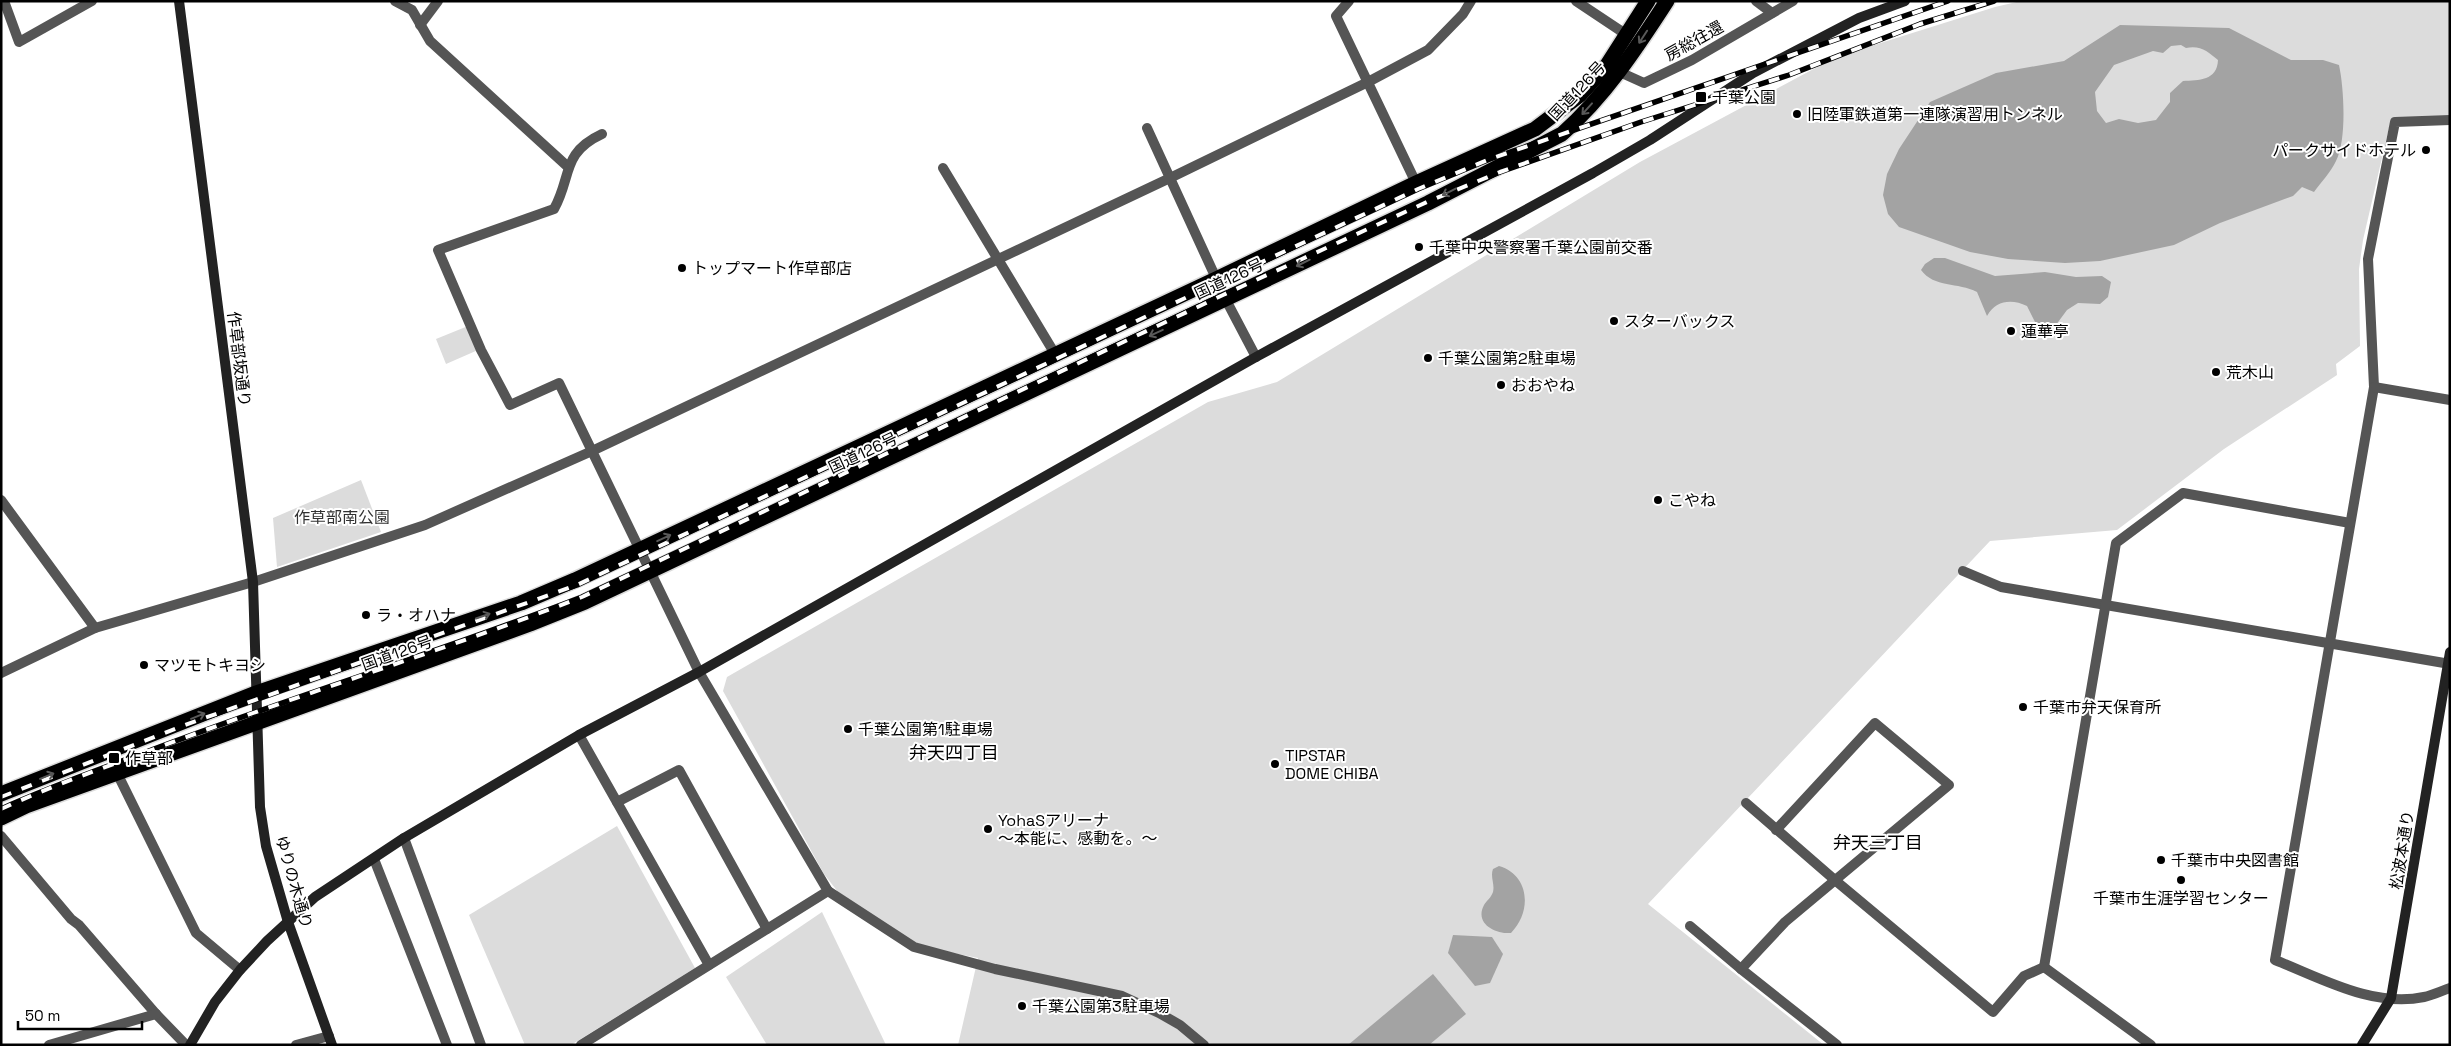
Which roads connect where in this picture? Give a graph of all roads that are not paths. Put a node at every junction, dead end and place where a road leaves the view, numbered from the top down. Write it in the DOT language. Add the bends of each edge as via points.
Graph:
graph roads {
  1 [pos="4,1"];
  2 [pos="92,1"];
  3 [pos="179,1"];
  4 [pos="395,1"];
  5 [pos="438,1"];
  6 [pos="1349,1"];
  7 [pos="1471,1"];
  8 [pos="1576,1"];
  9 [pos="1648,1"];
  10 [pos="1667,1"];
  11 [pos="1756,1"];
  12 [pos="1793,1"];
  13 [pos="1905,1"];
  14 [pos="1772,13"];
  15 [pos="420,25"];
  16 [pos="1627,35"];
  17 [pos="1613,69"];
  18 [pos="1368,82"];
  19 [pos="2450,120"];
  20 [pos="1147,128"];
  21 [pos="602,134"];
  22 [pos="567,166"];
  23 [pos="943,168"];
  24 [pos="1170,178"];
  25 [pos="1416,183"];
  26 [pos="998,258"];
  27 [pos="1216,279"];
  28 [pos="1226,300"];
  29 [pos="1055,354"];
  30 [pos="1256,357"];
  31 [pos="2374,387"];
  32 [pos="2450,400"];
  33 [pos="592,451"];
  34 [pos="1,500"];
  35 [pos="2350,523"];
  36 [pos="640,550"];
  37 [pos="650,572"];
  38 [pos="1963,572"];
  39 [pos="253,582"];
  40 [pos="2106,605"];
  41 [pos="95,628"];
  42 [pos="2328,643"];
  43 [pos="2450,652"];
  44 [pos="2449,664"];
  45 [pos="699,672"];
  46 [pos="1,673"];
  47 [pos="256,693"];
  48 [pos="258,721"];
  49 [pos="579,735"];
  50 [pos="117,772"];
  51 [pos="1,794"];
  52 [pos="617,802"];
  53 [pos="1746,803"];
  54 [pos="1,818"];
  55 [pos="1776,830"];
  56 [pos="1,836"];
  57 [pos="404,838"];
  58 [pos="374,859"];
  59 [pos="1836,881"];
  60 [pos="828,891"];
  61 [pos="288,922"];
  62 [pos="1690,926"];
  63 [pos="767,929"];
  64 [pos="709,965"];
  65 [pos="2044,967"];
  66 [pos="1741,969"];
  67 [pos="240,970"];
  68 [pos="2450,988"];
  69 [pos="2391,998"];
  70 [pos="156,1014"];
  71 [pos="330,1041"];
  72 [pos="49,1045"];
  73 [pos="186,1045"];
  74 [pos="190,1045"];
  75 [pos="296,1045"];
  76 [pos="447,1045"];
  77 [pos="481,1045"];
  78 [pos="581,1045"];
  79 [pos="1204,1045"];
  80 [pos="1837,1045"];
  81 [pos="2151,1045"];
  82 [pos="2362,1045"];
  1 -- 2 [label="street" via="19,42"];
  3 -- 39 [label="street, 作草部坂通り"];
  4 -- 15 [label="street" via="412,10"];
  5 -- 15 [label="street"];
  6 -- 18 [label="street" via="1336,16"];
  7 -- 18 [label="street" via="1463,14 1428,50"];
  8 -- 16 [label="street"];
  9 -- 16 [label="highway, 国道126号"];
  10 -- 17 [label="highway, 国道126号, one-way"];
  11 -- 14 [label="street"];
  12 -- 14 [label="street, 房総往還"];
  13 -- 30 [label="street" via="1859,18 1753,73 1593,173"];
  14 -- 17 [label="street, 房総往還" via="1644,84"];
  15 -- 22 [label="street" via="430,41"];
  16 -- 17 [label="highway, 国道126号"];
  17 -- 25 [label="highway, 国道126号" via="1535,129"];
  17 -- 28 [label="highway, 国道126号, one-way" via="1575,123 1544,145"];
  18 -- 24 [label="street"];
  18 -- 25 [label="street"];
  19 -- 31 [label="street" via="2395,122 2368,259"];
  20 -- 24 [label="street"];
  21 -- 22 [label="street" via="592,138"];
  22 -- 33 [label="street" via="560,198 554,209 438,250 481,350 510,405 559,383"];
  23 -- 26 [label="street"];
  24 -- 26 [label="street"];
  24 -- 27 [label="street"];
  25 -- 27 [label="highway, 国道126号"];
  26 -- 29 [label="street"];
  26 -- 33 [label="street"];
  27 -- 28 [label="street"];
  27 -- 29 [label="highway, 国道126号"];
  28 -- 30 [label="street"];
  28 -- 37 [label="highway, 国道126号, one-way"];
  36 -- 29 [label="highway, 国道126号, one-way"];
  30 -- 45 [label="street"];
  31 -- 32 [label="street"];
  31 -- 35 [label="street"];
  33 -- 36 [label="street"];
  33 -- 39 [label="street" via="425,525"];
  34 -- 41 [label="street"];
  35 -- 40 [label="street" via="2183,493 2116,543"];
  35 -- 42 [label="street"];
  36 -- 37 [label="street"];
  47 -- 36 [label="highway, 国道126号, one-way" via="521,603"];
  37 -- 45 [label="street"];
  37 -- 48 [label="highway, 国道126号" via="530,624"];
  38 -- 40 [label="street" via="2001,588"];
  39 -- 41 [label="street"];
  39 -- 47 [label="street, 作草部坂通り"];
  40 -- 42 [label="street"];
  40 -- 65 [label="street"];
  41 -- 46 [label="street"];
  42 -- 44 [label="street"];
  42 -- 69 [label="street" via="2275,960 2363,995"];
  43 -- 44 [label="street, 松波本通り"];
  44 -- 69 [label="street, 松波本通り"];
  45 -- 49 [label="street"];
  45 -- 60 [label="street"];
  47 -- 48 [label="street, 作草部坂通り"];
  51 -- 47 [label="highway, 国道126号, one-way"];
  48 -- 50 [label="highway, 国道126号"];
  48 -- 61 [label="street, ゆりの木通り" via="260,807 266,846"];
  49 -- 52 [label="street"];
  49 -- 57 [label="street"];
  50 -- 54 [label="highway, 国道126号"];
  50 -- 67 [label="street" via="196,933"];
  52 -- 63 [label="street" via="679,770"];
  52 -- 64 [label="street"];
  53 -- 55 [label="street"];
  55 -- 59 [label="street"];
  55 -- 59 [label="street" via="1875,723 1949,785"];
  56 -- 70 [label="street"];
  57 -- 58 [label="street"];
  57 -- 77 [label="street"];
  58 -- 61 [label="street" via="315,897"];
  58 -- 76 [label="street"];
  59 -- 65 [label="street" via="1993,1012 2024,976"];
  59 -- 66 [label="street" via="1785,922"];
  60 -- 63 [label="street"];
  60 -- 79 [label="street" via="914,947 995,969 1122,996 1180,1025"];
  61 -- 67 [label="street"];
  61 -- 71 [label="street, ゆりの木通り"];
  62 -- 66 [label="street"];
  63 -- 64 [label="street"];
  64 -- 78 [label="street"];
  65 -- 81 [label="street"];
  66 -- 80 [label="street"];
  67 -- 74 [label="street" via="215,1002"];
  68 -- 69 [label="street" via="2423,997"];
  69 -- 82 [label="street, 松波本通り"];
  70 -- 72 [label="street"];
  70 -- 73 [label="street"];
  71 -- 75 [label="street"];
}
